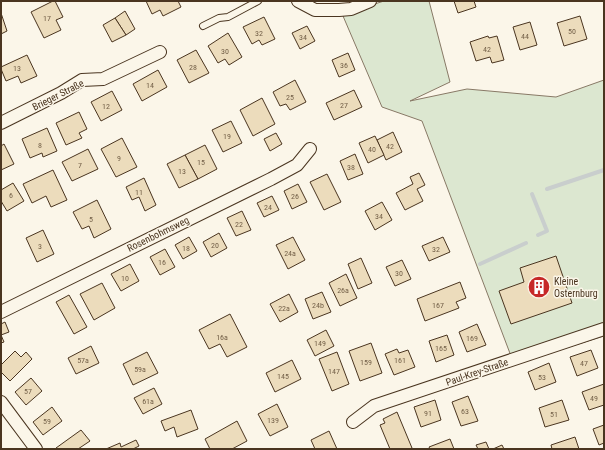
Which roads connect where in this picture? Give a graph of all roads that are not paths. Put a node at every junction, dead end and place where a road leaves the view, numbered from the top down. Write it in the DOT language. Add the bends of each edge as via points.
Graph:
graph roads {
  1 [pos="258,1"];
  2 [pos="298,1"];
  3 [pos="370,1"];
  4 [pos="204,26"];
  5 [pos="160,52"];
  6 [pos="1,123"];
  7 [pos="310,149"];
  8 [pos="1,312"];
  9 [pos="604,329"];
  10 [pos="1,402"];
  11 [pos="353,422"];
  12 [pos="36,449"];
  1 -- 4 [label="lane"];
  2 -- 3 [label="street" via="315,10 350,9"];
  5 -- 6 [label="street, Brieger Straße" via="103,79 82,80"];
  7 -- 8 [label="street, Rosenbohmsweg" via="297,165"];
  9 -- 11 [label="street, Paul-Krey-Straße" via="374,406"];
  10 -- 12 [label="street"];
}
